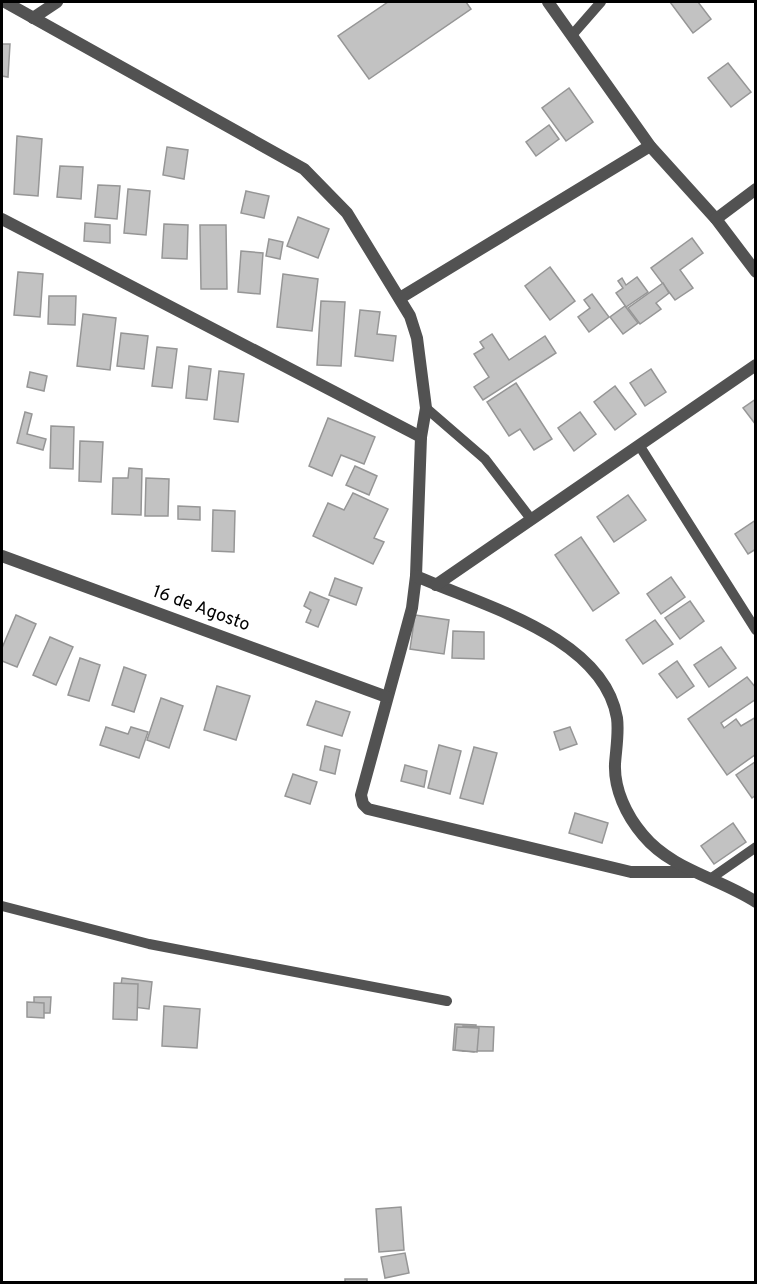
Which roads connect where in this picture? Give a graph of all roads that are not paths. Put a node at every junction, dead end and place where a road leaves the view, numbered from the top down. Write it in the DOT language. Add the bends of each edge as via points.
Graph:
graph roads {
  1 [pos="5,2"];
  2 [pos="57,2"];
  3 [pos="548,2"];
  4 [pos="601,2"];
  5 [pos="33,18"];
  6 [pos="573,34"];
  7 [pos="650,146"];
  8 [pos="756,189"];
  9 [pos="2,219"];
  10 [pos="716,219"];
  11 [pos="756,272"];
  12 [pos="400,298"];
  13 [pos="756,365"];
  14 [pos="426,408"];
  15 [pos="422,437"];
  16 [pos="639,445"];
  17 [pos="531,519"];
  18 [pos="2,556"];
  19 [pos="416,576"];
  20 [pos="436,585"];
  21 [pos="756,630"];
  22 [pos="387,697"];
  23 [pos="756,846"];
  24 [pos="693,872"];
  25 [pos="710,879"];
  26 [pos="756,902"];
  27 [pos="2,906"];
  28 [pos="447,1001"];
  1 -- 5 [label="street"];
  2 -- 5 [label="street"];
  3 -- 6 [label="street"];
  4 -- 6 [label="lane"];
  5 -- 12 [label="street" via="304,169 347,213"];
  6 -- 7 [label="street"];
  7 -- 10 [label="street"];
  7 -- 12 [label="street"];
  8 -- 10 [label="street"];
  9 -- 15 [label="street"];
  10 -- 11 [label="street"];
  12 -- 14 [label="street" via="417,338"];
  13 -- 16 [label="street"];
  14 -- 15 [label="street"];
  14 -- 17 [label="lane" via="485,459"];
  15 -- 19 [label="street"];
  16 -- 17 [label="street"];
  16 -- 21 [label="lane"];
  17 -- 20 [label="street"];
  18 -- 22 [label="street, 16 de Agosto"];
  19 -- 20 [label="street"];
  19 -- 22 [label="street"];
  20 -- 24 [label="street" via="496,607 563,643 585,663 611,698 617,719 617,790 631,818 643,836"];
  22 -- 24 [label="street" via="361,795 368,809 632,872"];
  23 -- 25 [label="lane"];
  24 -- 25 [label="street"];
  25 -- 26 [label="street"];
  27 -- 28 [label="lane" via="149,944"];
}
